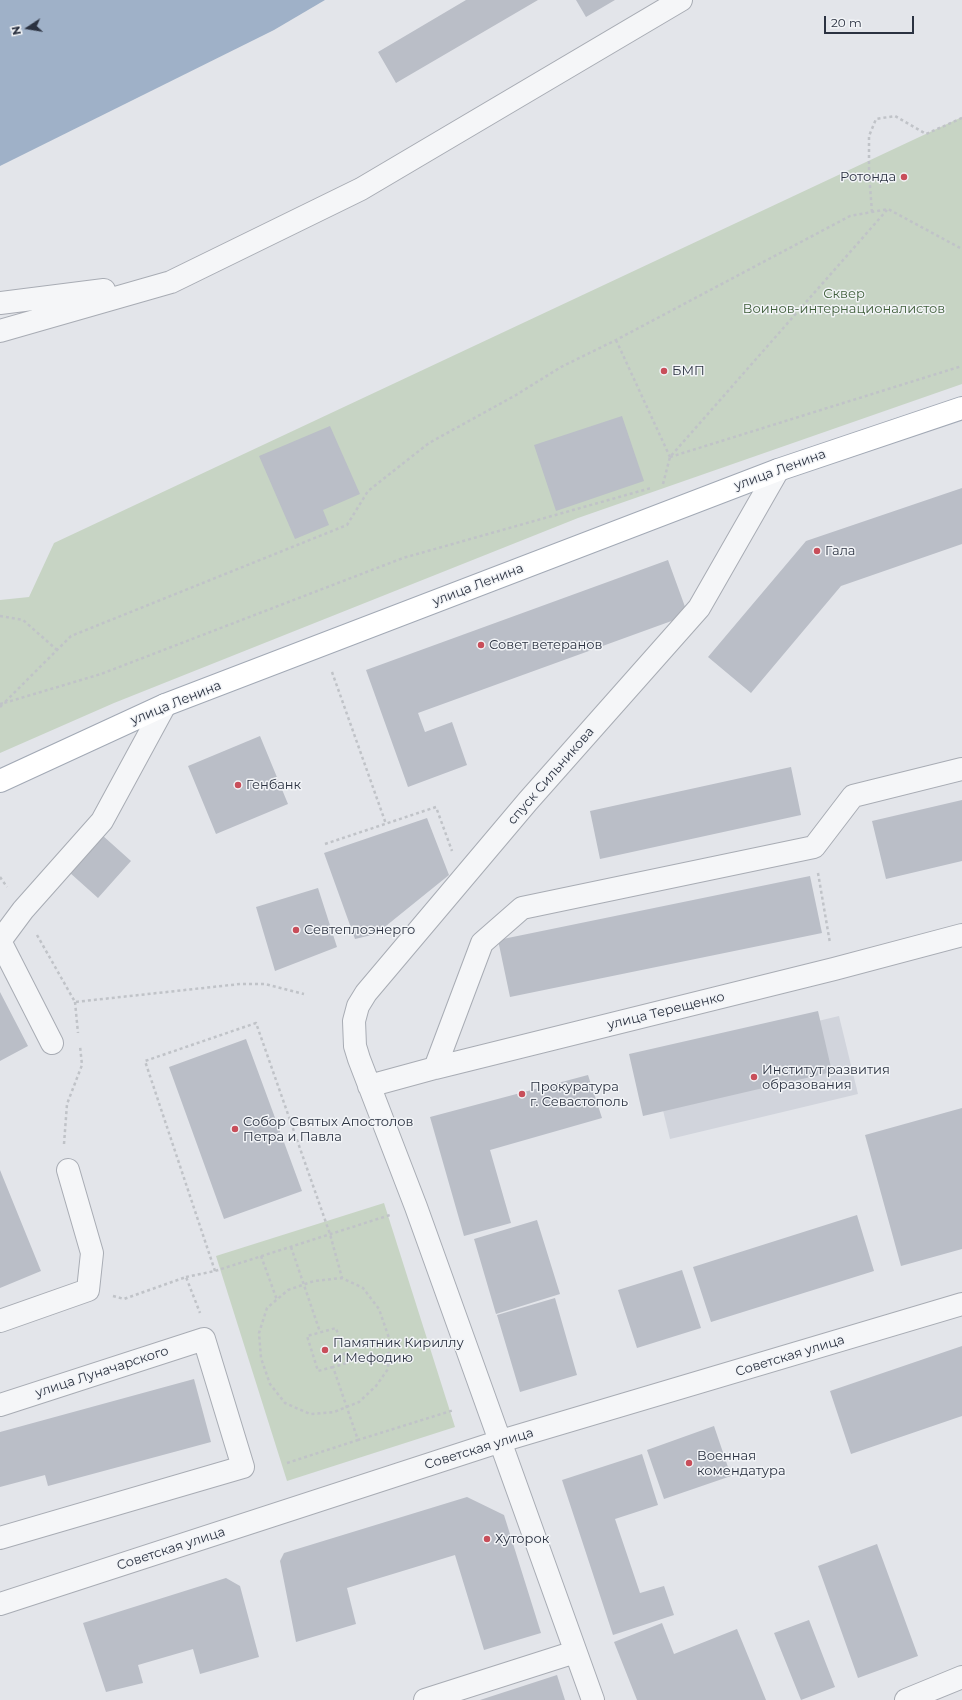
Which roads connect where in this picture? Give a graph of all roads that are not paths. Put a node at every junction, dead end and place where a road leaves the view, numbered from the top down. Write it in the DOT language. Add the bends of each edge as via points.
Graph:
graph roads {
  1 [pos="681,0"];
  2 [pos="171,282"];
  3 [pos="0,303"];
  4 [pos="0,331"];
  5 [pos="962,408"];
  6 [pos="778,470"];
  7 [pos="165,706"];
  8 [pos="962,769"];
  9 [pos="0,781"];
  10 [pos="962,935"];
  11 [pos="0,941"];
  12 [pos="52,1043"];
  13 [pos="435,1068"];
  14 [pos="369,1086"];
  15 [pos="68,1170"];
  16 [pos="962,1304"];
  17 [pos="0,1322"];
  18 [pos="0,1405"];
  19 [pos="501,1442"];
  20 [pos="0,1538"];
  21 [pos="0,1604"];
  22 [pos="575,1652"];
  23 [pos="962,1677"];
  24 [pos="425,1700"];
  25 [pos="593,1700"];
  26 [pos="906,1700"];
  1 -- 2 [label="street" via="361,190"];
  2 -- 3 [label="street"];
  2 -- 4 [label="street"];
  5 -- 6 [label="main road, улица Ленина"];
  6 -- 7 [label="main road, улица Ленина"];
  6 -- 14 [label="street, спуск Сильникова" via="699,608 528,801 366,993 358,1006 353,1029 355,1046"];
  7 -- 9 [label="main road, улица Ленина"];
  7 -- 11 [label="street" via="102,821 23,910"];
  8 -- 13 [label="street" via="853,796 814,847 522,908 482,943"];
  10 -- 13 [label="street, улица Терещенко"];
  11 -- 12 [label="street"];
  13 -- 14 [label="street, улица Терещенко"];
  14 -- 19 [label="street, спуск Сильникова" via="416,1206"];
  15 -- 17 [label="street" via="92,1253 88,1290"];
  16 -- 19 [label="street, Советская улица"];
  18 -- 20 [label="street, улица Луначарского" via="204,1339 243,1467"];
  19 -- 21 [label="street, Советская улица"];
  19 -- 22 [label="street, спуск Сильникова"];
  22 -- 24 [label="street"];
  22 -- 25 [label="street, спуск Сильникова"];
  23 -- 26 [label="street"];
}
